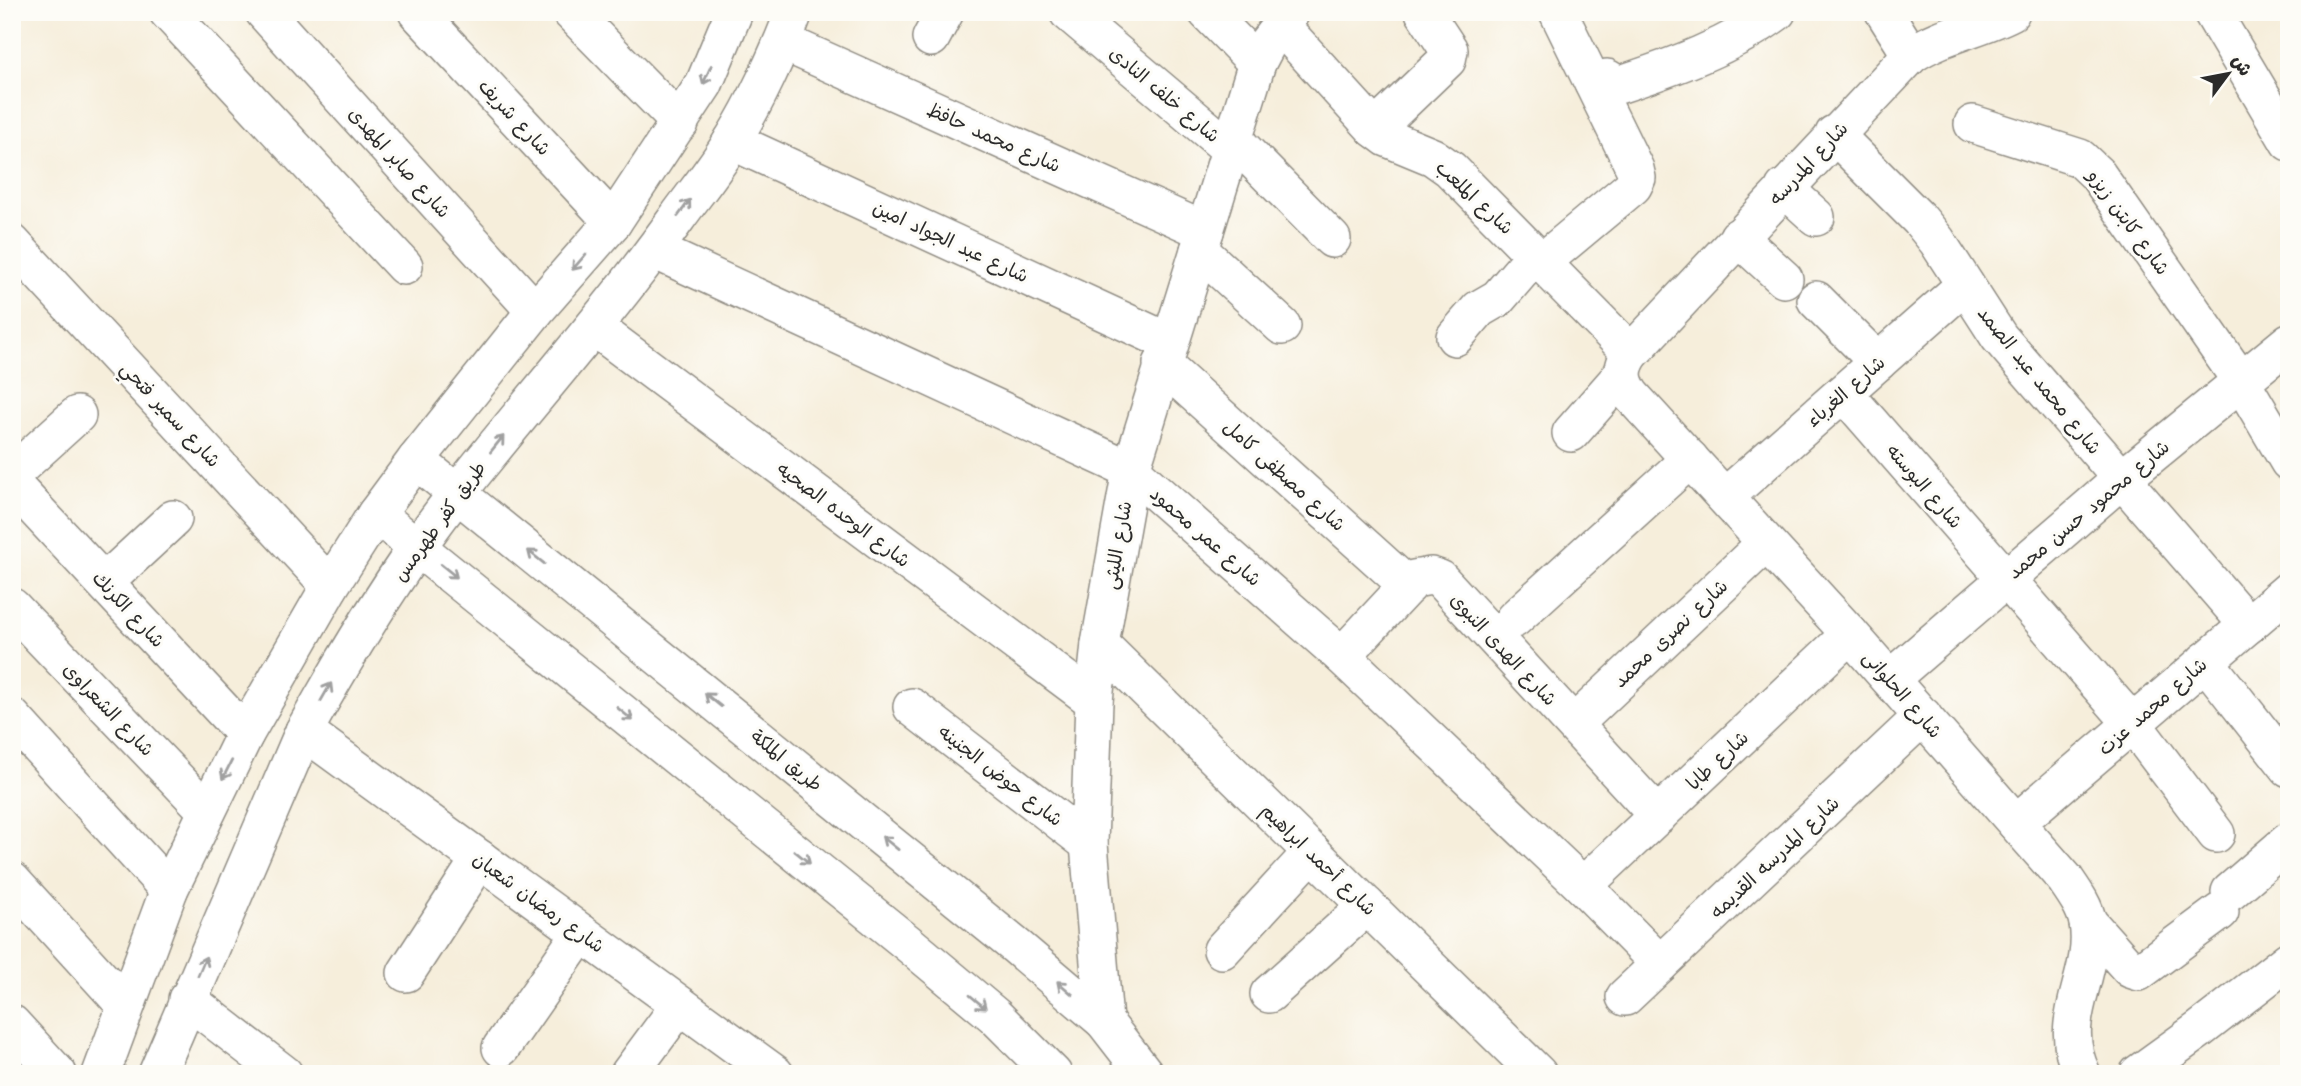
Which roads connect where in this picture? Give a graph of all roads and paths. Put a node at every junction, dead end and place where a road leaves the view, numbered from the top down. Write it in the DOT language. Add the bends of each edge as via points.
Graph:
graph roads {
  1 [pos="168,12"];
  2 [pos="264,12"];
  3 [pos="417,12"];
  4 [pos="571,12"];
  5 [pos="734,12"];
  6 [pos="1068,12"];
  7 [pos="1207,12"];
  8 [pos="1424,12"];
  9 [pos="1558,12"];
  10 [pos="1777,12"];
  11 [pos="1884,12"];
  12 [pos="2011,12"];
  13 [pos="2212,12"];
  14 [pos="1286,19"];
  15 [pos="788,27"];
  16 [pos="1911,55"];
  17 [pos="1256,63"];
  18 [pos="1593,83"];
  19 [pos="680,124"];
  20 [pos="1973,124"];
  21 [pos="1375,129"];
  22 [pos="1834,134"];
  23 [pos="732,141"];
  24 [pos="2289,142"];
  25 [pos="1232,144"];
  26 [pos="1784,188"];
  27 [pos="1816,217"];
  28 [pos="614,222"];
  29 [pos="1738,237"];
  30 [pos="1332,239"];
  31 [pos="1202,241"];
  32 [pos="654,250"];
  33 [pos="1539,259"];
  34 [pos="20,266"];
  35 [pos="404,266"];
  36 [pos="1784,279"];
  37 [pos="1965,285"];
  38 [pos="1815,300"];
  39 [pos="535,312"];
  40 [pos="1282,326"];
  41 [pos="594,327"];
  42 [pos="1455,337"];
  43 [pos="2289,342"];
  44 [pos="1166,353"];
  45 [pos="1878,362"];
  46 [pos="1626,364"];
  47 [pos="2241,381"];
  48 [pos="1844,393"];
  49 [pos="77,415"];
  50 [pos="1571,433"];
  51 [pos="1690,459"];
  52 [pos="416,460"];
  53 [pos="2289,462"];
  54 [pos="1131,470"];
  55 [pos="12,474"];
  56 [pos="2122,479"];
  57 [pos="12,484"];
  58 [pos="457,493"];
  59 [pos="1725,497"];
  60 [pos="376,514"];
  61 [pos="173,519"];
  62 [pos="1766,543"];
  63 [pos="419,547"];
  64 [pos="2006,579"];
  65 [pos="104,583"];
  66 [pos="330,586"];
  67 [pos="1408,586"];
  68 [pos="2289,590"];
  69 [pos="12,607"];
  70 [pos="1514,619"];
  71 [pos="2248,625"];
  72 [pos="1850,634"];
  73 [pos="1100,644"];
  74 [pos="1342,656"];
  75 [pos="2205,661"];
  76 [pos="1890,679"];
  77 [pos="1094,701"];
  78 [pos="912,707"];
  79 [pos="1923,716"];
  80 [pos="12,717"];
  81 [pos="2132,723"];
  82 [pos="1574,724"];
  83 [pos="304,731"];
  84 [pos="245,734"];
  85 [pos="2289,768"];
  86 [pos="207,811"];
  87 [pos="1658,816"];
  88 [pos="2016,823"];
  89 [pos="2216,834"];
  90 [pos="2289,841"];
  91 [pos="1090,844"];
  92 [pos="1312,852"];
  93 [pos="480,859"];
  94 [pos="12,881"];
  95 [pos="1583,886"];
  96 [pos="169,890"];
  97 [pos="1367,906"];
  98 [pos="2088,922"];
  99 [pos="582,933"];
  100 [pos="1222,950"];
  101 [pos="2289,960"];
  102 [pos="1660,964"];
  103 [pos="406,973"];
  104 [pos="1269,994"];
  105 [pos="1625,997"];
  106 [pos="187,999"];
  107 [pos="680,1004"];
  108 [pos="125,1005"];
  109 [pos="1104,1021"];
  110 [pos="12,1024"];
  111 [pos="501,1048"];
  112 [pos="1526,1070"];
  113 [pos="1052,1073"];
  114 [pos="58,1074"];
  115 [pos="101,1074"];
  116 [pos="157,1074"];
  117 [pos="284,1074"];
  118 [pos="628,1074"];
  119 [pos="775,1074"];
  120 [pos="1145,1074"];
  121 [pos="2082,1074"];
  122 [pos="2138,1074"];
  1 -- 35 [label="street"];
  2 -- 39 [label="street, شارع صابر المهدى"];
  3 -- 28 [label="street, شارع شريف"];
  4 -- 19 [label="street"];
  5 -- 19 [label="street, one-way" via="704,84"];
  6 -- 25 [label="street, شارع خلف النادى"];
  7 -- 17 [label="street"];
  8 -- 21 [label="street" via="1449,50 1447,60"];
  9 -- 18 [label="street"];
  10 -- 18 [label="street" via="1700,54 1621,84 1608,78"];
  11 -- 16 [label="street"];
  12 -- 16 [label="street, شارع المدرسه" via="1928,43"];
  13 -- 24 [label="street"];
  14 -- 17 [label="street, شارع الليثى"];
  14 -- 21 [label="street, شارع الملعب"];
  15 -- 23 [label="street, طريق كفر طهرمس"];
  15 -- 31 [label="street, شارع محمد حافظ"];
  16 -- 22 [label="street, شارع المدرسه"];
  17 -- 25 [label="street, شارع الليثى"];
  18 -- 33 [label="street" via="1637,178 1633,186"];
  19 -- 28 [label="street"];
  20 -- 47 [label="street, شارع كابتن زيزو" via="2080,158 2111,194"];
  21 -- 33 [label="street, شارع الملعب" via="1450,169"];
  22 -- 26 [label="street, شارع المدرسه"];
  22 -- 37 [label="street, شارع محمد عبد الصمد" via="1920,220"];
  32 -- 23 [label="street, طريق كفر طهرمس, one-way"];
  23 -- 44 [label="street, شارع عبد الجواد امين"];
  25 -- 30 [label="street, شارع خلف النادى"];
  25 -- 31 [label="street, شارع الليثى"];
  26 -- 27 [label="street"];
  26 -- 29 [label="street, شارع المدرسه"];
  28 -- 39 [label="street, one-way"];
  29 -- 36 [label="street"];
  29 -- 46 [label="street, شارع المدرسه"];
  31 -- 40 [label="street, شارع محمد حافظ"];
  31 -- 44 [label="street, شارع الليثى"];
  32 -- 41 [label="street, طريق كفر طهرمس"];
  32 -- 54 [label="street, شارع عمر محمود"];
  33 -- 42 [label="street" via="1498,298 1479,309"];
  33 -- 46 [label="street, شارع الملعب"];
  34 -- 66 [label="street, شارع سمير فتحي"];
  37 -- 45 [label="street, شارع الغرباء"];
  37 -- 56 [label="street, شارع محمد عبد الصمد" via="1999,337"];
  38 -- 45 [label="street"];
  39 -- 52 [label="street"];
  58 -- 41 [label="street, طريق كفر طهرمس, one-way"];
  41 -- 77 [label="street, شارع الوحده الصحيه"];
  43 -- 47 [label="street, شارع محمود حسن محمد"];
  44 -- 54 [label="street, شارع الليثى"];
  44 -- 67 [label="street, شارع مصطفى كامل"];
  45 -- 48 [label="street, شارع الغرباء"];
  46 -- 50 [label="street, شارع المدرسه"];
  46 -- 51 [label="street, شارع الحلوانى" via="1625,386 1631,395"];
  47 -- 53 [label="street, شارع كابتن زيزو"];
  47 -- 56 [label="street, شارع محمود حسن محمد"];
  48 -- 59 [label="street, شارع الغرباء"];
  48 -- 64 [label="street, شارع البوسته"];
  49 -- 55 [label="street"];
  51 -- 59 [label="street, شارع الحلوانى"];
  51 -- 70 [label="street"];
  52 -- 58 [label="street, طريق الملكة"];
  52 -- 60 [label="street"];
  54 -- 73 [label="street, شارع الليثى"];
  54 -- 74 [label="street, شارع عمر محمود"];
  56 -- 64 [label="street, شارع محمود حسن محمد"];
  56 -- 71 [label="street, شارع محمد عبد الصمد"];
  57 -- 65 [label="street, شارع الكرنك"];
  58 -- 63 [label="street, طريق كفر طهرمس"];
  109 -- 58 [label="street, طريق الملكة, one-way"];
  59 -- 62 [label="street, شارع الحلوانى"];
  60 -- 63 [label="street"];
  60 -- 66 [label="street"];
  61 -- 65 [label="street"];
  62 -- 72 [label="street, شارع الحلوانى"];
  62 -- 82 [label="street, شارع نصرى محمد"];
  83 -- 63 [label="street, طريق كفر طهرمس, one-way" via="373,613"];
  63 -- 113 [label="street, one-way" via="910,945 995,1016"];
  64 -- 76 [label="street, شارع محمود حسن محمد"];
  64 -- 81 [label="street, شارع البوسته"];
  65 -- 84 [label="street, شارع الكرنك"];
  66 -- 84 [label="street"];
  67 -- 74 [label="street"];
  67 -- 82 [label="street, شارع الهدى النبوى" via="1422,576 1440,579"];
  68 -- 71 [label="street, شارع محمد عزت"];
  69 -- 86 [label="street, شارع الشعراوى"];
  71 -- 75 [label="street, شارع محمد عزت"];
  72 -- 76 [label="street, شارع الحلوانى"];
  72 -- 87 [label="street, شارع طابا"];
  73 -- 77 [label="street, شارع الليثى"];
  73 -- 92 [label="street, شارع أحمد ابراهيم"];
  74 -- 95 [label="street, شارع عمر محمود"];
  75 -- 81 [label="street, شارع محمد عزت"];
  75 -- 85 [label="street"];
  76 -- 79 [label="street, شارع الحلوانى"];
  77 -- 91 [label="street, شارع الليثى"];
  78 -- 91 [label="street, شارع حوض الجنينه"];
  79 -- 88 [label="street, شارع الحلوانى"];
  79 -- 102 [label="street, شارع المدرسه القديمه"];
  80 -- 96 [label="street"];
  81 -- 88 [label="street, شارع محمد عزت"];
  81 -- 89 [label="street, شارع البوسته"];
  82 -- 87 [label="street, شارع الهدى النبوى"];
  83 -- 93 [label="street, شارع رمضان شعبان"];
  106 -- 83 [label="street, طريق كفر طهرمس, one-way"];
  84 -- 86 [label="street, one-way"];
  86 -- 96 [label="street"];
  87 -- 95 [label="street, شارع طابا"];
  88 -- 98 [label="street, شارع الحلوانى" via="2066,878"];
  90 -- 98 [label="street" via="2225,902 2139,972 2130,969"];
  91 -- 109 [label="street, شارع الليثى"];
  92 -- 97 [label="street, شارع أحمد ابراهيم"];
  92 -- 100 [label="street"];
  93 -- 99 [label="street, شارع رمضان شعبان"];
  93 -- 103 [label="street"];
  94 -- 108 [label="street"];
  95 -- 102 [label="street, شارع عمر محمود"];
  96 -- 108 [label="street"];
  97 -- 104 [label="street"];
  97 -- 112 [label="street, شارع أحمد ابراهيم"];
  98 -- 121 [label="street, شارع الحلوانى" via="2088,956 2071,1032"];
  99 -- 107 [label="street, شارع رمضان شعبان"];
  99 -- 111 [label="street"];
  101 -- 122 [label="street"];
  102 -- 105 [label="street, شارع المدرسه القديمه"];
  106 -- 116 [label="street, طريق كفر طهرمس"];
  106 -- 117 [label="street"];
  107 -- 118 [label="street"];
  107 -- 119 [label="street, شارع رمضان شعبان"];
  108 -- 115 [label="street"];
  109 -- 120 [label="street, طريق الملكة"];
  110 -- 114 [label="street"];
}
